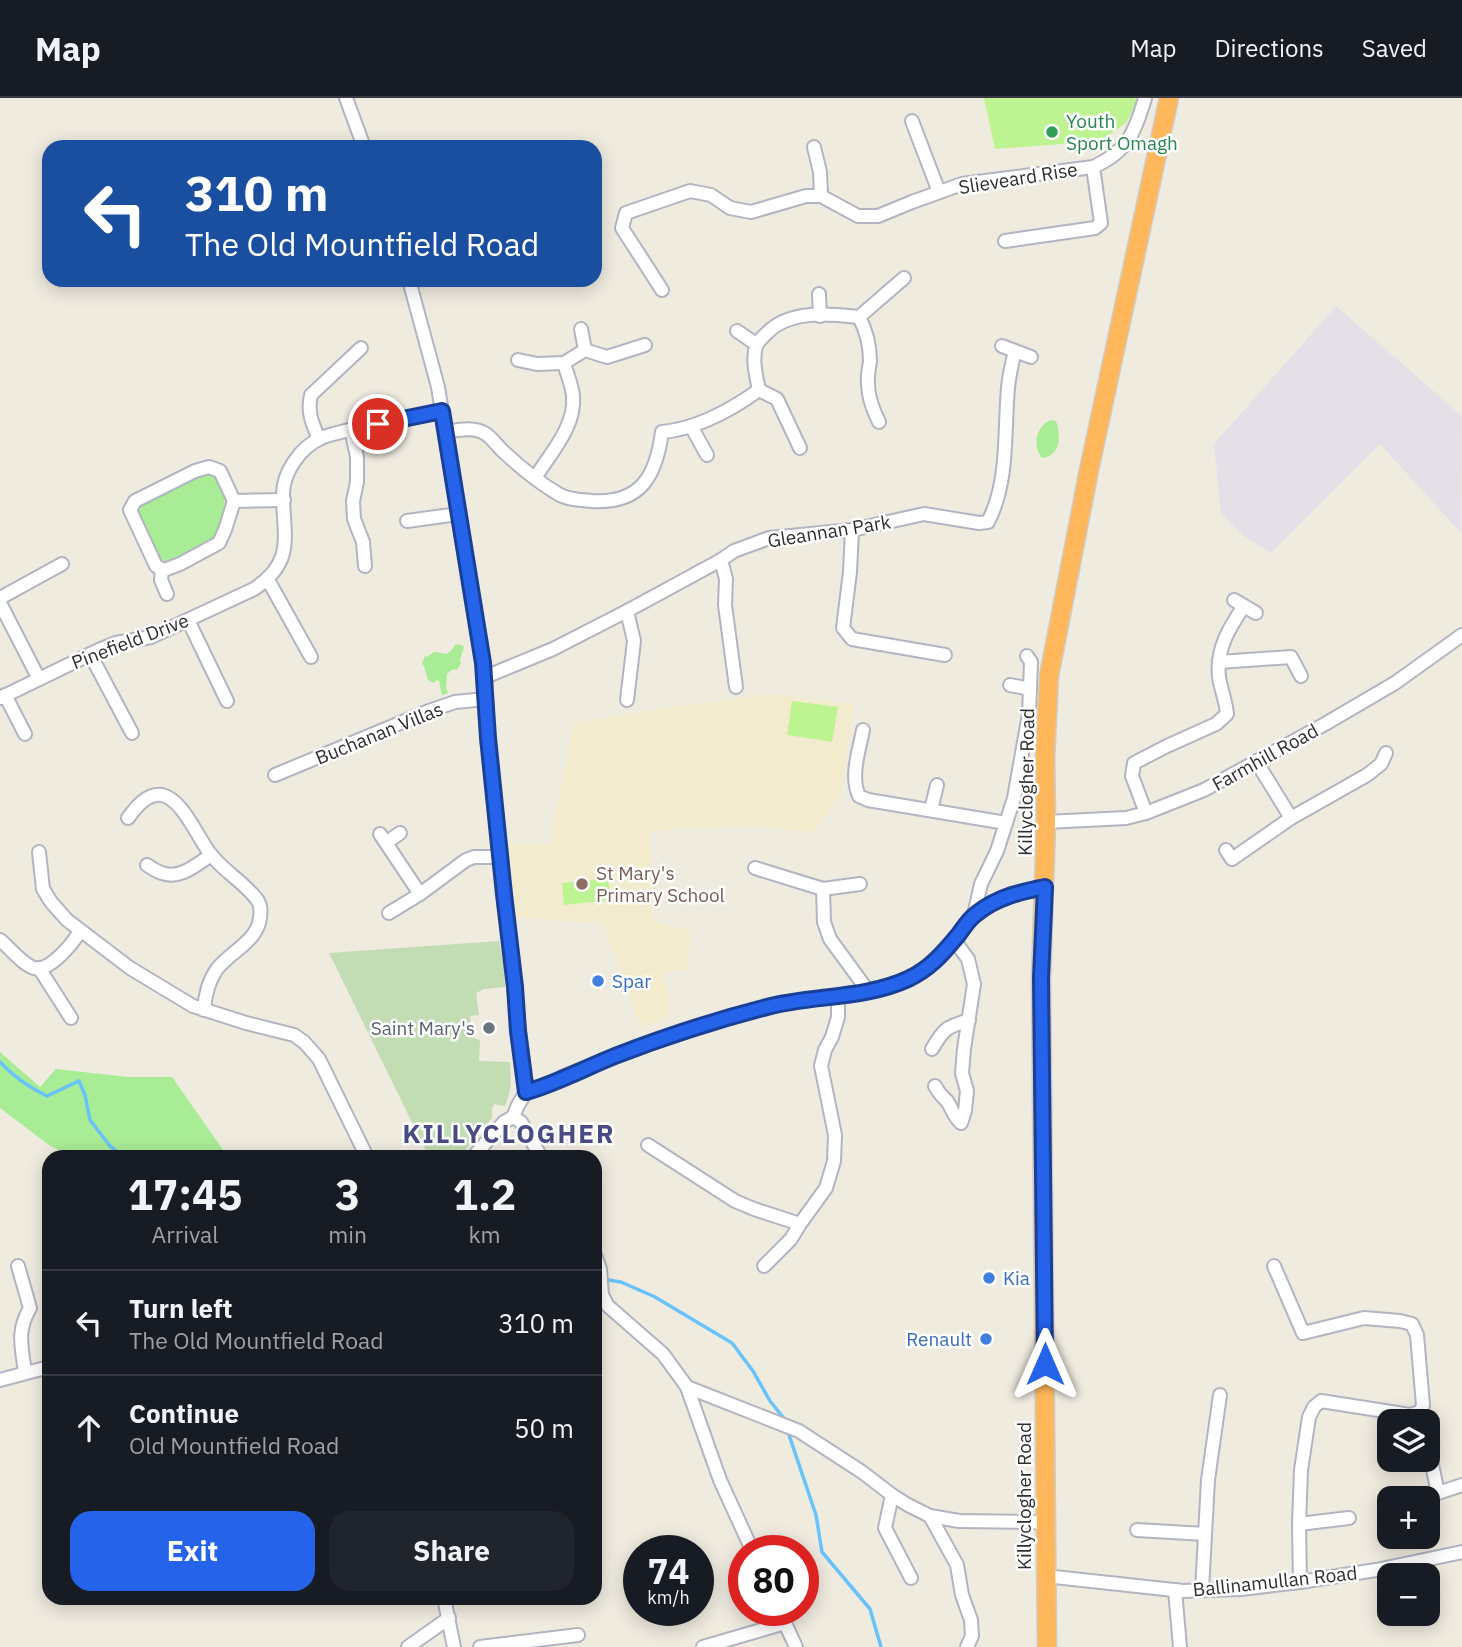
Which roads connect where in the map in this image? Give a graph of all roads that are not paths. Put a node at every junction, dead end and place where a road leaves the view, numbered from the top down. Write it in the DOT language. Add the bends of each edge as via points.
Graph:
graph roads {
  1 [pos="346,98"];
  2 [pos="1145,98"];
  3 [pos="1169,98"];
  4 [pos="912,121"];
  5 [pos="361,140"];
  6 [pos="814,147"];
  7 [pos="1093,167"];
  8 [pos="939,192"];
  9 [pos="821,196"];
  10 [pos="1005,241"];
  11 [pos="905,278"];
  12 [pos="411,287"];
  13 [pos="662,290"];
  14 [pos="819,294"];
  15 [pos="820,316"];
  16 [pos="859,317"];
  17 [pos="581,328"];
  18 [pos="737,331"];
  19 [pos="757,344"];
  20 [pos="645,345"];
  21 [pos="361,348"];
  22 [pos="584,350"];
  23 [pos="1031,357"];
  24 [pos="518,360"];
  25 [pos="565,363"];
  26 [pos="759,390"];
  27 [pos="442,411"];
  28 [pos="879,422"];
  29 [pos="691,426"];
  30 [pos="351,429"];
  31 [pos="445,432"];
  32 [pos="319,439"];
  33 [pos="800,448"];
  34 [pos="707,455"];
  35 [pos="535,478"];
  36 [pos="284,500"];
  37 [pos="234,501"];
  38 [pos="458,514"];
  39 [pos="407,521"];
  40 [pos="852,530"];
  41 [pos="721,560"];
  42 [pos="62,564"];
  43 [pos="365,566"];
  44 [pos="162,569"];
  45 [pos="268,580"];
  46 [pos="167,594"];
  47 [pos="0,600"];
  48 [pos="627,611"];
  49 [pos="1256,613"];
  50 [pos="188,620"];
  51 [pos="1462,635"];
  52 [pos="90,654"];
  53 [pos="945,655"];
  54 [pos="1027,656"];
  55 [pos="311,657"];
  56 [pos="1219,662"];
  57 [pos="1301,676"];
  58 [pos="485,677"];
  59 [pos="40,678"];
  60 [pos="1010,685"];
  61 [pos="736,687"];
  62 [pos="1030,689"];
  63 [pos="3,696"];
  64 [pos="486,699"];
  65 [pos="627,700"];
  66 [pos="227,701"];
  67 [pos="863,730"];
  68 [pos="132,733"];
  69 [pos="25,734"];
  70 [pos="1386,753"];
  71 [pos="1256,761"];
  72 [pos="275,775"];
  73 [pos="937,785"];
  74 [pos="931,810"];
  75 [pos="1146,813"];
  76 [pos="128,818"];
  77 [pos="1291,818"];
  78 [pos="1046,821"];
  79 [pos="1006,823"];
  80 [pos="400,833"];
  81 [pos="1226,850"];
  82 [pos="39,852"];
  83 [pos="211,855"];
  84 [pos="500,857"];
  85 [pos="146,865"];
  86 [pos="755,869"];
  87 [pos="860,884"];
  88 [pos="1045,887"];
  89 [pos="823,889"];
  90 [pos="420,894"];
  91 [pos="388,912"];
  92 [pos="974,915"];
  93 [pos="80,931"];
  94 [pos="0,940"];
  95 [pos="954,940"];
  96 [pos="39,968"];
  97 [pos="868,991"];
  98 [pos="838,995"];
  99 [pos="204,1010"];
  100 [pos="71,1018"];
  101 [pos="968,1020"];
  102 [pos="932,1049"];
  103 [pos="935,1086"];
  104 [pos="526,1092"];
  105 [pos="513,1117"];
  106 [pos="648,1145"];
  107 [pos="364,1150"];
  108 [pos="479,1150"];
  109 [pos="537,1150"];
  110 [pos="800,1224"];
  111 [pos="18,1266"];
  112 [pos="764,1266"];
  113 [pos="1274,1266"];
  114 [pos="602,1295"];
  115 [pos="42,1369"];
  116 [pos="25,1373"];
  117 [pos="0,1380"];
  118 [pos="687,1387"];
  119 [pos="1220,1395"];
  120 [pos="1422,1409"];
  121 [pos="1377,1410"];
  122 [pos="1433,1472"];
  123 [pos="1462,1485"];
  124 [pos="892,1495"];
  125 [pos="930,1516"];
  126 [pos="1349,1517"];
  127 [pos="1046,1524"];
  128 [pos="1299,1524"];
  129 [pos="1137,1530"];
  130 [pos="1205,1534"];
  131 [pos="745,1535"];
  132 [pos="1462,1552"];
  133 [pos="1045,1576"];
  134 [pos="911,1578"];
  135 [pos="1300,1582"];
  136 [pos="1175,1590"];
  137 [pos="1202,1590"];
  138 [pos="446,1605"];
  139 [pos="449,1618"];
  140 [pos="775,1626"];
  141 [pos="786,1626"];
  142 [pos="578,1635"];
  143 [pos="494,1646"];
  144 [pos="408,1647"];
  145 [pos="454,1647"];
  146 [pos="480,1647"];
  147 [pos="703,1647"];
  148 [pos="796,1647"];
  149 [pos="967,1647"];
  150 [pos="1047,1647"];
  151 [pos="1180,1647"];
  1 -- 5 [label="street"];
  2 -- 7 [label="street, Slieveard Rise" via="1121,150"];
  3 -- 78 [label="highway, Killyclogher Road" via="1088,470 1049,676"];
  4 -- 8 [label="street"];
  6 -- 9 [label="street"];
  7 -- 8 [label="street, Slieveard Rise" via="962,184"];
  7 -- 10 [label="street" via="1101,223 1096,228"];
  8 -- 9 [label="street, Slieveard Rise" via="878,216 858,216"];
  9 -- 13 [label="street" via="751,212 690,191 626,213 622,228"];
  11 -- 16 [label="street"];
  12 -- 27 [label="street"];
  14 -- 15 [label="street"];
  15 -- 16 [label="street"];
  15 -- 19 [label="street" via="795,316 770,329"];
  16 -- 28 [label="street" via="869,341 867,383"];
  17 -- 22 [label="street"];
  18 -- 19 [label="street"];
  19 -- 26 [label="street" via="754,365"];
  20 -- 22 [label="street" via="607,356"];
  21 -- 32 [label="street" via="312,395 310,419"];
  22 -- 25 [label="street"];
  23 -- 40 [label="street, Gleannan Park" via="1009,348 1003,467 989,522 924,514"];
  24 -- 25 [label="street"];
  25 -- 35 [label="street" via="573,397 570,416"];
  26 -- 29 [label="street"];
  26 -- 33 [label="street" via="777,399"];
  27 -- 30 [label="street"];
  27 -- 31 [label="street"];
  29 -- 34 [label="street"];
  29 -- 35 [label="street" via="662,432 647,480 622,498 563,497"];
  30 -- 32 [label="street"];
  30 -- 43 [label="street" via="357,457 354,519 363,542"];
  31 -- 35 [label="street" via="472,429 486,433"];
  31 -- 38 [label="street"];
  32 -- 36 [label="street" via="301,452 289,471"];
  36 -- 37 [label="street"];
  36 -- 45 [label="street" via="285,547"];
  37 -- 44 [label="street" via="219,543"];
  37 -- 44 [label="street" via="220,471 209,467 135,501 130,510 156,566"];
  38 -- 39 [label="street"];
  38 -- 58 [label="street"];
  40 -- 41 [label="street, Gleannan Park" via="769,538"];
  40 -- 53 [label="street" via="843,628 852,639"];
  41 -- 48 [label="street, Gleannan Park"];
  41 -- 61 [label="street"];
  42 -- 47 [label="street"];
  44 -- 46 [label="street"];
  45 -- 50 [label="street, Pinefield Drive"];
  45 -- 55 [label="street"];
  47 -- 59 [label="street"];
  48 -- 58 [label="street, Gleannan Park"];
  48 -- 65 [label="street" via="634,641"];
  49 -- 56 [label="street" via="1239,603"];
  50 -- 52 [label="street, Pinefield Drive" via="152,637"];
  50 -- 66 [label="street"];
  51 -- 71 [label="street, Farmhill Road" via="1395,683"];
  52 -- 59 [label="street, Pinefield Drive"];
  52 -- 68 [label="street"];
  54 -- 62 [label="street"];
  56 -- 57 [label="street" via="1291,657"];
  56 -- 75 [label="street" via="1227,714 1134,763 1132,776"];
  58 -- 64 [label="street"];
  59 -- 63 [label="street, Pinefield Drive"];
  60 -- 62 [label="street"];
  62 -- 79 [label="street"];
  63 -- 69 [label="street"];
  64 -- 72 [label="street, Buchanan Villas" via="429,711"];
  64 -- 84 [label="street"];
  67 -- 74 [label="street" via="855,782 859,796"];
  70 -- 77 [label="street" via="1367,775"];
  71 -- 75 [label="street, Farmhill Road" via="1205,790"];
  71 -- 77 [label="street"];
  73 -- 74 [label="street"];
  74 -- 79 [label="street"];
  75 -- 78 [label="street, Farmhill Road"];
  76 -- 83 [label="street" via="140,803 164,795 184,813"];
  77 -- 81 [label="street" via="1232,859"];
  78 -- 88 [label="highway, Killyclogher Road"];
  79 -- 92 [label="street" via="981,884"];
  80 -- 90 [label="street" via="383,839"];
  82 -- 93 [label="street" via="43,889"];
  83 -- 85 [label="street" via="173,875"];
  83 -- 99 [label="street" via="253,895 260,905 260,923 218,968"];
  84 -- 90 [label="street" via="466,860"];
  84 -- 104 [label="street"];
  86 -- 89 [label="street"];
  87 -- 89 [label="street"];
  88 -- 92 [label="street" via="1012,894"];
  88 -- 127 [label="highway, Killyclogher Road" via="1041,978"];
  89 -- 97 [label="street" via="824,922 830,939"];
  90 -- 91 [label="street"];
  92 -- 95 [label="street"];
  93 -- 96 [label="street" via="56,959"];
  93 -- 99 [label="street" via="140,974"];
  94 -- 96 [label="street" via="24,962"];
  95 -- 97 [label="street" via="934,963 909,979"];
  95 -- 101 [label="street" via="968,959 974,984"];
  96 -- 100 [label="street"];
  97 -- 98 [label="street"];
  98 -- 104 [label="street" via="757,1009 618,1055"];
  98 -- 110 [label="street" via="838,1017 821,1066 835,1135 834,1161 826,1188"];
  99 -- 107 [label="street" via="295,1035 304,1042 319,1059"];
  101 -- 102 [label="street" via="949,1026"];
  101 -- 103 [label="street" via="962,1073 967,1091 961,1123"];
  104 -- 105 [label="street"];
  105 -- 108 [label="street"];
  105 -- 109 [label="street" via="521,1122"];
  106 -- 110 [label="street" via="735,1201"];
  110 -- 112 [label="street"];
  111 -- 116 [label="street" via="30,1308 20,1331"];
  113 -- 120 [label="street" via="1303,1333 1364,1318 1412,1324 1417,1335"];
  114 -- 118 [label="street" via="613,1313 663,1354"];
  115 -- 116 [label="street"];
  116 -- 117 [label="street"];
  118 -- 124 [label="street" via="794,1429"];
  118 -- 131 [label="street"];
  119 -- 130 [label="street"];
  121 -- 128 [label="street" via="1321,1401 1314,1407 1301,1470"];
  122 -- 123 [label="street" via="1437,1493"];
  124 -- 125 [label="street"];
  124 -- 134 [label="street" via="885,1528"];
  125 -- 127 [label="street"];
  125 -- 149 [label="street" via="957,1565 971,1620"];
  126 -- 128 [label="street"];
  127 -- 133 [label="highway, Killyclogher Road"];
  128 -- 135 [label="street"];
  129 -- 130 [label="street"];
  130 -- 137 [label="street"];
  132 -- 135 [label="street, Ballinamullan Road"];
  133 -- 136 [label="street, Ballinamullan Road"];
  133 -- 150 [label="highway, Killyclogher Road"];
  135 -- 137 [label="street, Ballinamullan Road"];
  136 -- 137 [label="street, Ballinamullan Road"];
  136 -- 151 [label="street"];
  138 -- 139 [label="street"];
  139 -- 144 [label="street"];
  139 -- 145 [label="street"];
  140 -- 147 [label="street"];
  141 -- 148 [label="street"];
  142 -- 143 [label="street"];
  143 -- 146 [label="street"];
}
